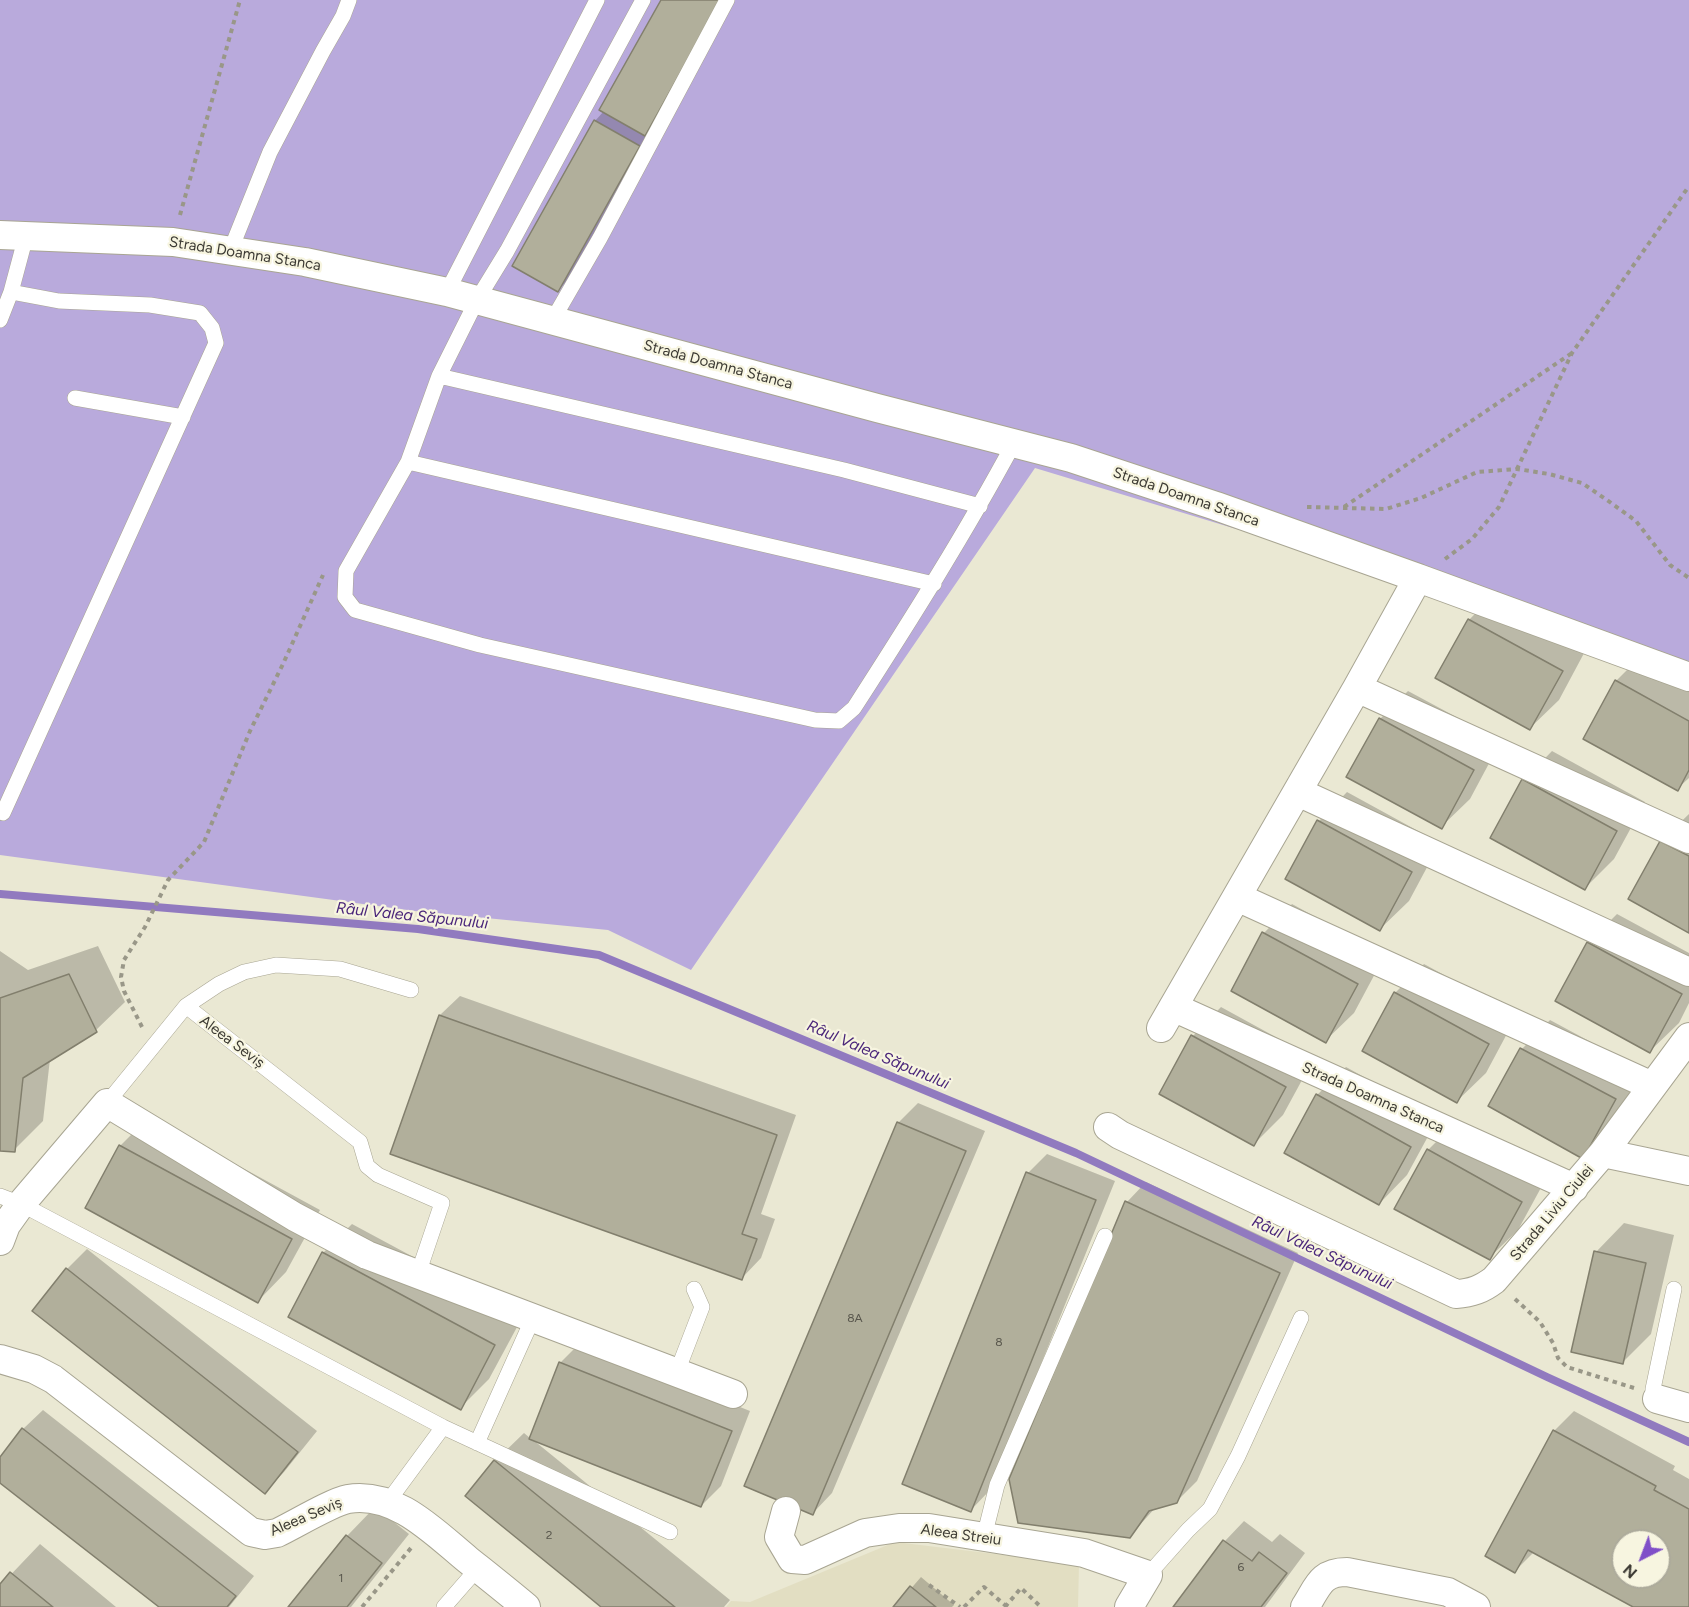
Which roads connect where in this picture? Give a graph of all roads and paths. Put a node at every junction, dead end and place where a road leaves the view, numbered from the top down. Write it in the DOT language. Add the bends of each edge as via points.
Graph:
graph roads {
  1 [pos="240,0"];
  2 [pos="349,0"];
  3 [pos="597,0"];
  4 [pos="643,0"];
  5 [pos="727,0"];
  6 [pos="1689,186"];
  7 [pos="13,235"];
  8 [pos="173,242"];
  9 [pos="231,249"];
  10 [pos="11,292"];
  11 [pos="447,292"];
  12 [pos="477,300"];
  13 [pos="0,320"];
  14 [pos="552,321"];
  15 [pos="1572,353"];
  16 [pos="439,376"];
  17 [pos="75,398"];
  18 [pos="183,417"];
  19 [pos="1014,443"];
  20 [pos="408,462"];
  21 [pos="1516,469"];
  22 [pos="980,506"];
  23 [pos="1297,507"];
  24 [pos="1343,507"];
  25 [pos="323,574"];
  26 [pos="1418,578"];
  27 [pos="1689,578"];
  28 [pos="934,584"];
  29 [pos="1689,677"];
  30 [pos="1358,688"];
  31 [pos="1298,792"];
  32 [pos="3,813"];
  33 [pos="1689,839"];
  34 [pos="1237,897"];
  35 [pos="1689,972"];
  36 [pos="411,990"];
  37 [pos="186,1006"];
  38 [pos="1689,1037"];
  39 [pos="152,1046"];
  40 [pos="1652,1086"];
  41 [pos="106,1103"];
  42 [pos="1108,1127"];
  43 [pos="1603,1153"];
  44 [pos="1689,1171"];
  45 [pos="1574,1188"];
  46 [pos="10,1200"];
  47 [pos="1105,1236"];
  48 [pos="0,1240"];
  49 [pos="418,1274"];
  50 [pos="1494,1280"];
  51 [pos="694,1289"];
  52 [pos="1674,1289"];
  53 [pos="533,1318"];
  54 [pos="1301,1318"];
  55 [pos="0,1359"];
  56 [pos="677,1372"];
  57 [pos="733,1394"];
  58 [pos="1655,1397"];
  59 [pos="1689,1408"];
  60 [pos="443,1427"];
  61 [pos="477,1443"];
  62 [pos="387,1503"];
  63 [pos="786,1511"];
  64 [pos="428,1527"];
  65 [pos="670,1532"];
  66 [pos="984,1537"];
  67 [pos="478,1568"];
  68 [pos="1148,1575"];
  69 [pos="929,1585"];
  70 [pos="362,1607"];
  71 [pos="444,1607"];
  72 [pos="526,1607"];
  73 [pos="962,1607"];
  74 [pos="1006,1607"];
  75 [pos="1041,1607"];
  76 [pos="1130,1607"];
  77 [pos="1305,1607"];
  78 [pos="1476,1607"];
  1 -- 8 [label="path"];
  2 -- 9 [label="lane" via="270,152"];
  3 -- 11 [label="lane"];
  4 -- 12 [label="lane"];
  5 -- 14 [label="lane"];
  6 -- 15 [label="path"];
  7 -- 8 [label="street, Strada Doamna Stanca"];
  7 -- 10 [label="lane"];
  8 -- 9 [label="street, Strada Doamna Stanca"];
  9 -- 11 [label="street, Strada Doamna Stanca"];
  10 -- 13 [label="lane"];
  10 -- 18 [label="lane" via="59,301 150,305 200,313 212,328 216,343"];
  11 -- 12 [label="street, Strada Doamna Stanca"];
  12 -- 14 [label="street, Strada Doamna Stanca"];
  12 -- 16 [label="lane"];
  14 -- 19 [label="street, Strada Doamna Stanca"];
  15 -- 21 [label="path"];
  15 -- 24 [label="path"];
  16 -- 20 [label="lane"];
  16 -- 22 [label="lane" via="844,470"];
  17 -- 18 [label="lane"];
  18 -- 32 [label="lane"];
  19 -- 22 [label="lane"];
  19 -- 26 [label="street, Strada Doamna Stanca" via="1216,506"];
  20 -- 28 [label="lane"];
  20 -- 28 [label="lane" via="346,571 345,597 355,610 492,648 815,720 839,721 854,708"];
  21 -- 24 [label="path" via="1477,472 1386,509"];
  21 -- 26 [label="path" via="1499,507 1472,539"];
  21 -- 27 [label="path" via="1582,483 1635,521 1670,565"];
  22 -- 28 [label="lane"];
  23 -- 24 [label="path"];
  25 -- 39 [label="path" via="250,731 204,842 168,880 124,960 124,991"];
  26 -- 29 [label="street, Strada Doamna Stanca"];
  26 -- 30 [label="street, Strada Doamna Stanca"];
  30 -- 31 [label="street, Strada Doamna Stanca"];
  30 -- 33 [label="street"];
  31 -- 34 [label="street, Strada Doamna Stanca"];
  31 -- 35 [label="street"];
  34 -- 40 [label="street"];
  34 -- 45 [label="street, Strada Doamna Stanca" via="1167,1018"];
  36 -- 37 [label="lane, Aleea Seviș" via="340,969 276,964 243,972"];
  37 -- 39 [label="lane, Aleea Seviș"];
  37 -- 49 [label="lane, Aleea Seviș" via="360,1142 367,1166 378,1175 442,1203"];
  38 -- 40 [label="street"];
  39 -- 41 [label="lane, Aleea Seviș"];
  40 -- 43 [label="street"];
  41 -- 46 [label="street, Aleea Seviș"];
  41 -- 49 [label="street" via="315,1228 367,1255"];
  42 -- 50 [label="street, Strada Liviu Ciulei" via="1456,1294 1471,1293"];
  43 -- 44 [label="street, Strada Liviu Ciulei"];
  43 -- 45 [label="street, Strada Liviu Ciulei"];
  45 -- 50 [label="street, Strada Liviu Ciulei"];
  46 -- 48 [label="street, Aleea Seviș"];
  46 -- 60 [label="lane"];
  47 -- 66 [label="lane" via="997,1485"];
  49 -- 53 [label="street"];
  50 -- 58 [label="path" via="1540,1323 1567,1368"];
  51 -- 56 [label="lane" via="702,1307"];
  52 -- 58 [label="lane" via="1653,1389"];
  53 -- 56 [label="street"];
  53 -- 61 [label="lane"];
  54 -- 68 [label="lane" via="1210,1509"];
  55 -- 62 [label="street, Aleea Seviș" via="53,1379 251,1532 277,1533 345,1500"];
  56 -- 57 [label="street"];
  58 -- 59 [label="street"];
  60 -- 61 [label="lane"];
  60 -- 62 [label="lane"];
  61 -- 65 [label="lane"];
  62 -- 64 [label="street, Aleea Seviș"];
  63 -- 66 [label="street, Aleea Streiu" via="779,1537 792,1560 805,1560 866,1533 899,1528 928,1528"];
  64 -- 67 [label="street, Aleea Seviș"];
  64 -- 70 [label="path"];
  66 -- 68 [label="street, Aleea Streiu" via="1084,1553"];
  67 -- 71 [label="lane"];
  67 -- 72 [label="street, Aleea Seviș"];
  68 -- 76 [label="street"];
  69 -- 73 [label="path"];
  73 -- 74 [label="path" via="984,1587"];
  74 -- 75 [label="path" via="1021,1588"];
  77 -- 78 [label="street" via="1323,1578 1333,1572 1448,1592"];
}
